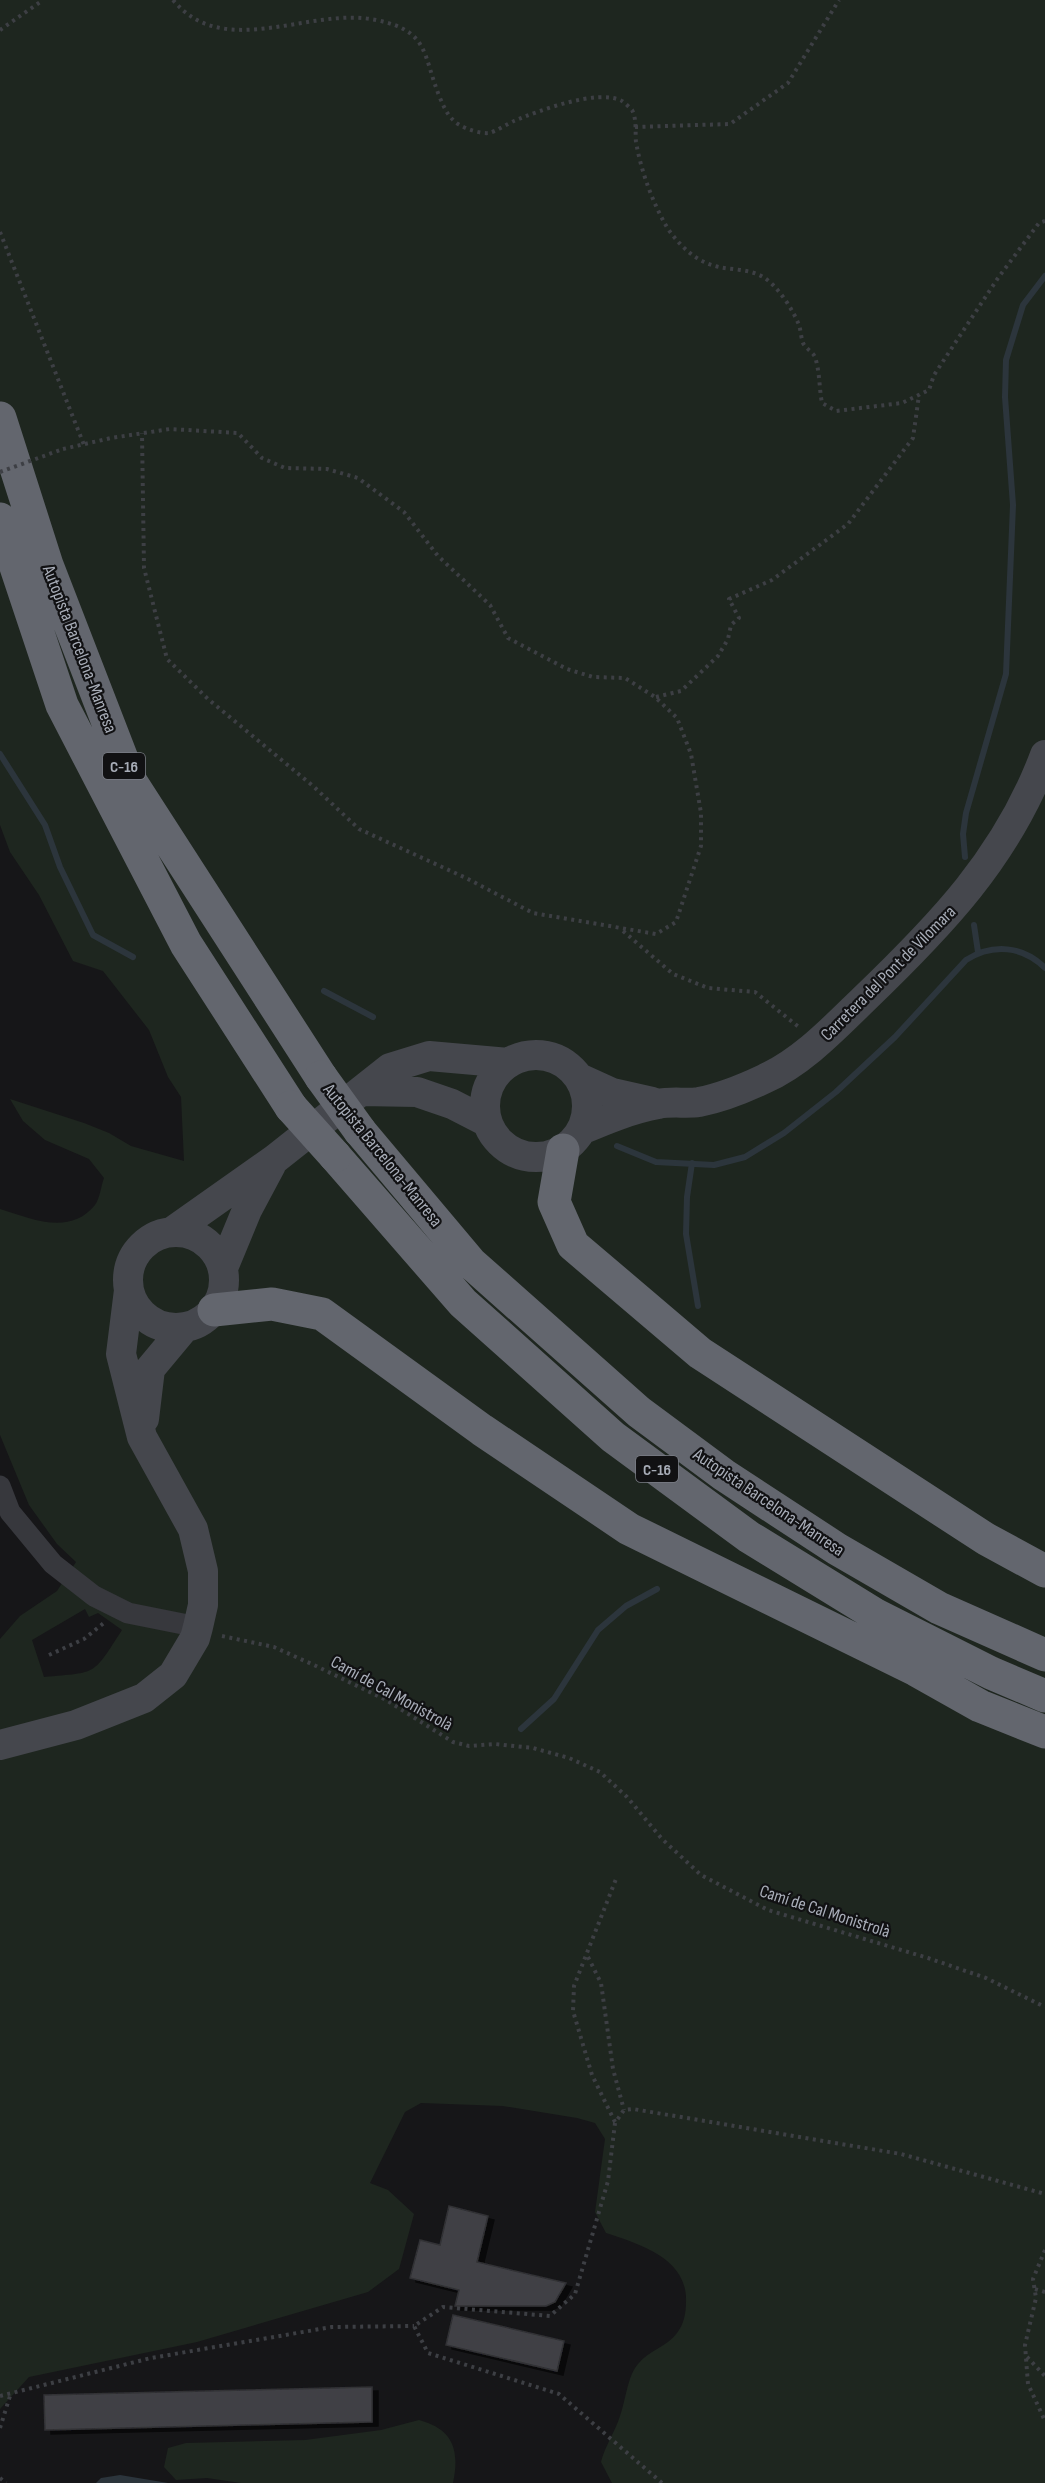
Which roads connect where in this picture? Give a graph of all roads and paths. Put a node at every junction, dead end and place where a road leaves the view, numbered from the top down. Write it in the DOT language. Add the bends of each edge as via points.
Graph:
graph roads {
  1 [pos="43,0"];
  2 [pos="173,0"];
  3 [pos="839,0"];
  4 [pos="0,30"];
  5 [pos="636,127"];
  6 [pos="1045,222"];
  7 [pos="0,231"];
  8 [pos="919,395"];
  9 [pos="0,418"];
  10 [pos="142,434"];
  11 [pos="84,444"];
  12 [pos="0,472"];
  13 [pos="0,519"];
  14 [pos="655,697"];
  15 [pos="1045,755"];
  16 [pos="622,930"];
  17 [pos="818,1044"];
  18 [pos="509,1063"];
  19 [pos="579,1078"];
  20 [pos="360,1091"];
  21 [pos="660,1103"];
  22 [pos="487,1122"];
  23 [pos="572,1140"];
  24 [pos="275,1159"];
  25 [pos="173,1231"];
  26 [pos="223,1268"];
  27 [pos="129,1290"];
  28 [pos="214,1310"];
  29 [pos="185,1327"];
  30 [pos="142,1437"];
  31 [pos="0,1486"];
  32 [pos="1045,1571"];
  33 [pos="116,1607"];
  34 [pos="198,1627"];
  35 [pos="49,1655"];
  36 [pos="1045,1655"];
  37 [pos="1045,1696"];
  38 [pos="1045,1732"];
  39 [pos="0,1745"];
  40 [pos="616,1879"];
  41 [pos="587,1956"];
  42 [pos="1045,2007"];
  43 [pos="624,2110"];
  44 [pos="615,2123"];
  45 [pos="1045,2194"];
  46 [pos="1045,2250"];
  47 [pos="1035,2289"];
  48 [pos="1045,2292"];
  49 [pos="414,2326"];
  50 [pos="1026,2355"];
  51 [pos="1045,2376"];
  52 [pos="0,2396"];
  53 [pos="10,2396"];
  54 [pos="1045,2421"];
  55 [pos="0,2428"];
  56 [pos="0,2478"];
  57 [pos="6,2483"];
  58 [pos="662,2483"];
  1 -- 4 [label="path"];
  2 -- 5 [label="path" via="186,14 231,30 342,17 373,19 403,28 417,36 447,114 474,131 489,133 560,105 605,98 621,100 633,111"];
  3 -- 5 [label="path" via="788,83 730,124"];
  5 -- 8 [label="path" via="636,143 654,201 669,229 690,254 718,267 764,278 774,289 794,314 804,344 814,355 822,403 836,411 902,404"];
  6 -- 8 [label="path" via="1039,223 998,278 934,375 929,390"];
  7 -- 11 [label="path"];
  8 -- 14 [label="path" via="913,438 848,524 772,580 729,599 739,618 731,625 718,656 681,691"];
  9 -- 36 [label="highway, Autopista Barcelona-Manresa / C-16, bridge" via="47,565 130,782 321,1077 360,1131 471,1263 639,1412 724,1475 837,1549 939,1608"];
  10 -- 11 [label="path"];
  10 -- 14 [label="path" via="170,429 238,433 262,458 285,468 327,470 358,478 404,512 438,556 490,605 508,639 567,669 593,677 625,678"];
  10 -- 16 [label="path" via="144,568 168,659 358,830 533,913"];
  11 -- 12 [label="path, bridge"];
  13 -- 37 [label="highway, Autopista Barcelona-Manresa / C-16, bridge" via="62,705 186,944 291,1107 463,1303 613,1437 749,1537 876,1615"];
  14 -- 16 [label="path" via="677,718 691,754 701,813 700,846 676,922 656,934"];
  15 -- 17 [label="street, Carretera del Pont de Vilomara" via="1030,796 969,889 920,945"];
  16 -- 17 [label="path" via="673,974 708,988 755,992"];
  17 -- 21 [label="street, Carretera del Pont de Vilomara" via="765,1079 699,1102"];
  18 -- 19 [label="street" via="527,1056 547,1056 565,1064"];
  18 -- 20 [label="street" via="429,1056 390,1068"];
  18 -- 22 [label="street" via="487,1089"];
  19 -- 21 [label="street, Carretera del Pont de Vilomara" via="612,1093"];
  19 -- 23 [label="street" via="587,1103"];
  20 -- 22 [label="street" via="417,1092"];
  20 -- 24 [label="street"];
  21 -- 23 [label="street, Carretera del Pont de Vilomara" via="617,1114"];
  22 -- 23 [label="street" via="499,1142 518,1155 541,1157"];
  23 -- 32 [label="highway" via="554,1202 573,1245 700,1353 986,1539"];
  24 -- 25 [label="street"];
  24 -- 26 [label="street" via="247,1210"];
  25 -- 26 [label="street" via="190,1233 205,1241 217,1253"];
  25 -- 27 [label="street" via="153,1237 137,1250 129,1269"];
  26 -- 28 [label="street" via="223,1290"];
  27 -- 29 [label="street" via="136,1307 149,1320 167,1327"];
  27 -- 30 [label="street" via="121,1354"];
  28 -- 29 [label="street"];
  28 -- 38 [label="highway" via="272,1304 322,1314 482,1430 629,1529 916,1670 980,1706"];
  29 -- 30 [label="street" via="150,1370"];
  30 -- 34 [label="street" via="193,1529 203,1571 203,1605"];
  31 -- 33 [label="street" via="10,1512 53,1564 94,1596"];
  33 -- 34 [label="street"];
  33 -- 35 [label="path" via="84,1639"];
  34 -- 39 [label="street" via="173,1674 144,1698 76,1725"];
  34 -- 42 [label="path, Camí de Cal Monistrolà" via="274,1647 386,1700 453,1742 533,1748 569,1758 600,1772 701,1875 768,1910 986,1978"];
  40 -- 41 [label="path" via="589,1942"];
  41 -- 43 [label="path" via="601,1983 613,2068"];
  41 -- 44 [label="path" via="574,1986 573,2011 592,2075"];
  43 -- 44 [label="path"];
  43 -- 45 [label="path" via="901,2154"];
  44 -- 49 [label="path" via="608,2181 575,2294 550,2316 443,2307"];
  46 -- 47 [label="path" via="1033,2279"];
  47 -- 48 [label="path"];
  47 -- 50 [label="path"];
  49 -- 53 [label="path" via="332,2327 152,2358"];
  49 -- 58 [label="path" via="428,2353 559,2394"];
  50 -- 51 [label="path"];
  50 -- 54 [label="path" via="1028,2384"];
  52 -- 53 [label="path"];
  53 -- 55 [label="path"];
  56 -- 57 [label="path"];
}
